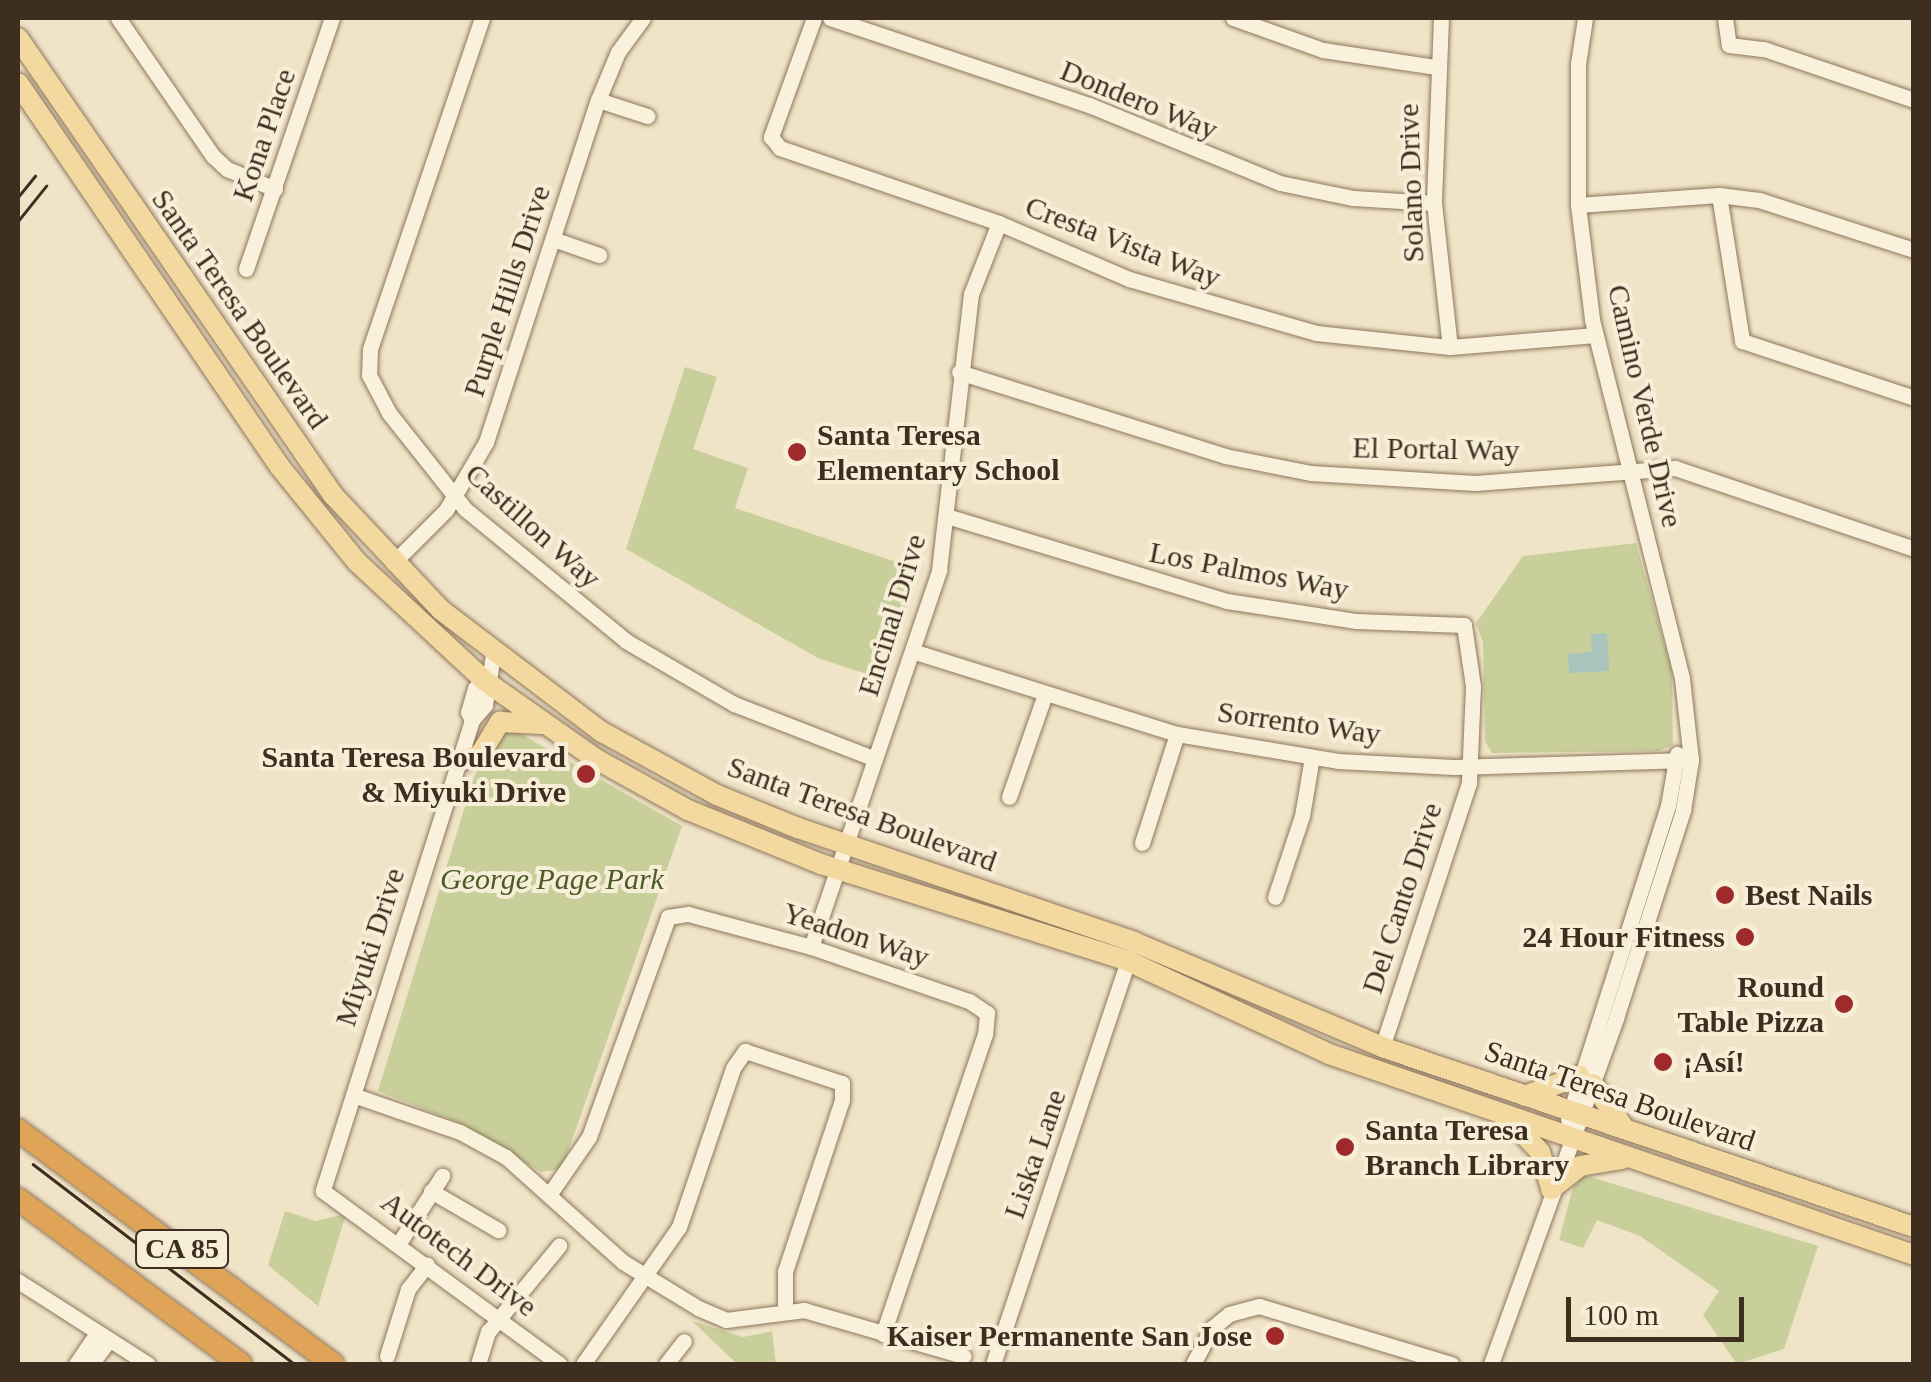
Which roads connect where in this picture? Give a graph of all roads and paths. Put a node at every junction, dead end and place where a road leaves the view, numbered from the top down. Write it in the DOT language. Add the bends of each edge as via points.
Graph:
graph roads {
  1 [pos="118,18"];
  2 [pos="332,18"];
  3 [pos="482,18"];
  4 [pos="644,18"];
  5 [pos="814,18"];
  6 [pos="830,18"];
  7 [pos="1233,18"];
  8 [pos="1441,18"];
  9 [pos="1585,18"];
  10 [pos="1725,18"];
  11 [pos="18,38"];
  12 [pos="1435,67"];
  13 [pos="18,83"];
  14 [pos="598,100"];
  15 [pos="1914,100"];
  16 [pos="647,116"];
  17 [pos="276,188"];
  18 [pos="1719,195"];
  19 [pos="1434,203"];
  20 [pos="1578,205"];
  21 [pos="999,222"];
  22 [pos="553,239"];
  23 [pos="1914,250"];
  24 [pos="599,255"];
  25 [pos="246,269"];
  26 [pos="1596,335"];
  27 [pos="1450,347"];
  28 [pos="959,372"];
  29 [pos="1914,398"];
  30 [pos="1633,470"];
  31 [pos="455,497"];
  32 [pos="950,517"];
  33 [pos="1914,549"];
  34 [pos="393,562"];
  35 [pos="912,651"];
  36 [pos="492,655"];
  37 [pos="485,681"];
  38 [pos="1044,694"];
  39 [pos="542,724"];
  40 [pos="1178,734"];
  41 [pos="1684,756"];
  42 [pos="1312,757"];
  43 [pos="875,759"];
  44 [pos="459,760"];
  45 [pos="1472,766"];
  46 [pos="1009,798"];
  47 [pos="1142,843"];
  48 [pos="847,844"];
  49 [pos="838,870"];
  50 [pos="1275,897"];
  51 [pos="812,947"];
  52 [pos="1128,961"];
  53 [pos="1382,1047"];
  54 [pos="1586,1080"];
  55 [pos="353,1095"];
  56 [pos="1524,1096"];
  57 [pos="1575,1112"];
  58 [pos="1509,1120"];
  59 [pos="1626,1129"];
  60 [pos="24,1134"];
  61 [pos="1568,1139"];
  62 [pos="1626,1158"];
  63 [pos="442,1176"];
  64 [pos="1550,1188"];
  65 [pos="323,1191"];
  66 [pos="431,1191"];
  67 [pos="552,1192"];
  68 [pos="18,1199"];
  69 [pos="1914,1227"];
  70 [pos="498,1230"];
  71 [pos="399,1243"];
  72 [pos="1886,1245"];
  73 [pos="559,1246"];
  74 [pos="1914,1255"];
  75 [pos="427,1265"];
  76 [pos="1914,1268"];
  77 [pos="648,1279"];
  78 [pos="18,1281"];
  79 [pos="785,1310"];
  80 [pos="502,1321"];
  81 [pos="883,1334"];
  82 [pos="103,1336"];
  83 [pos="684,1341"];
  84 [pos="387,1356"];
  85 [pos="963,1356"];
  86 [pos="76,1364"];
  87 [pos="92,1364"];
  88 [pos="148,1364"];
  89 [pos="241,1364"];
  90 [pos="333,1364"];
  91 [pos="478,1364"];
  92 [pos="559,1364"];
  93 [pos="583,1364"];
  94 [pos="666,1364"];
  95 [pos="993,1364"];
  96 [pos="1193,1364"];
  97 [pos="1451,1364"];
  98 [pos="1491,1364"];
  1 -- 17 [label="street" via="213,156 226,169"];
  2 -- 17 [label="street, Kona Place"];
  3 -- 31 [label="street, Castillon Way" via="367,362 389,414"];
  4 -- 14 [label="street, Purple Hills Drive" via="618,52"];
  5 -- 21 [label="street, Cresta Vista Way" via="772,137 780,148"];
  6 -- 19 [label="street, Dondero Way" via="1089,105 1280,183 1353,198"];
  7 -- 12 [label="street" via="1323,50"];
  8 -- 12 [label="street, Solano Drive"];
  9 -- 20 [label="street, Camino Verde Drive" via="1578,64"];
  10 -- 15 [label="street" via="1729,45 1764,49"];
  11 -- 34 [label="main road, Santa Teresa Boulevard" via="282,424"];
  12 -- 19 [label="street, Solano Drive"];
  13 -- 37 [label="main road, Santa Teresa Boulevard" via="309,505 401,606"];
  14 -- 16 [label="street"];
  14 -- 22 [label="street, Purple Hills Drive"];
  17 -- 25 [label="street, Kona Place"];
  18 -- 20 [label="street"];
  18 -- 23 [label="street" via="1759,200"];
  18 -- 29 [label="street" via="1742,341"];
  19 -- 27 [label="street, Solano Drive"];
  20 -- 26 [label="street, Camino Verde Drive"];
  21 -- 27 [label="street, Cresta Vista Way" via="1128,279 1231,312 1316,333"];
  21 -- 28 [label="street, Encinal Drive" via="971,294"];
  22 -- 24 [label="street"];
  22 -- 31 [label="street, Purple Hills Drive" via="486,442"];
  26 -- 27 [label="street, Cresta Vista Way"];
  26 -- 30 [label="street, Camino Verde Drive"];
  28 -- 30 [label="street, El Portal Way" via="1225,456 1310,473 1475,483"];
  28 -- 32 [label="street, Encinal Drive"];
  30 -- 33 [label="street, El Portal Way" via="1698,474"];
  30 -- 41 [label="street, Camino Verde Drive" via="1682,678"];
  31 -- 34 [label="street, Purple Hills Drive"];
  31 -- 43 [label="street, Castillon Way" via="567,597 677,673 734,704"];
  32 -- 35 [label="street, Encinal Drive"];
  32 -- 45 [label="street, Los Palmos Way" via="1227,601 1356,621 1464,625 1473,686"];
  34 -- 36 [label="main road, Santa Teresa Boulevard"];
  35 -- 38 [label="street, Sorrento Way"];
  35 -- 43 [label="street, Encinal Drive"];
  36 -- 37 [label="street, Miyuki Drive"];
  36 -- 48 [label="main road, Santa Teresa Boulevard" via="662,768"];
  37 -- 39 [label="main road, Santa Teresa Boulevard"];
  37 -- 44 [label="street, Miyuki Drive" via="485,705 472,720"];
  38 -- 40 [label="street, Sorrento Way"];
  38 -- 46 [label="street"];
  39 -- 44 [label="main road" via="500,722 480,755"];
  39 -- 49 [label="main road, Santa Teresa Boulevard" via="688,810"];
  40 -- 42 [label="street, Sorrento Way"];
  40 -- 47 [label="street"];
  41 -- 45 [label="street, Sorrento Way"];
  41 -- 54 [label="street, Camino Verde Drive"];
  42 -- 45 [label="street, Sorrento Way"];
  42 -- 50 [label="street" via="1302,816"];
  43 -- 48 [label="street, Encinal Drive"];
  44 -- 55 [label="street, Miyuki Drive"];
  45 -- 53 [label="street, Del Canto Drive"];
  48 -- 49 [label="street, Encinal Drive"];
  48 -- 53 [label="main road, Santa Teresa Boulevard" via="1134,942"];
  49 -- 51 [label="street, Encinal Drive"];
  49 -- 52 [label="main road, Santa Teresa Boulevard"];
  51 -- 67 [label="street, Yeadon Way" via="688,914 668,917 589,1137"];
  51 -- 81 [label="street, Yeadon Way" via="969,1000 987,1013"];
  52 -- 58 [label="main road, Santa Teresa Boulevard" via="1316,1049"];
  52 -- 95 [label="street, Liska Lane"];
  53 -- 56 [label="main road, Santa Teresa Boulevard"];
  54 -- 56 [label="main road"];
  54 -- 57 [label="street, Camino Verde Drive"];
  54 -- 59 [label="main road"];
  55 -- 65 [label="street, Miyuki Drive"];
  55 -- 67 [label="street" via="460,1132"];
  56 -- 57 [label="main road, Santa Teresa Boulevard"];
  57 -- 59 [label="main road, Santa Teresa Boulevard"];
  57 -- 61 [label="street, Camino Verde Drive"];
  58 -- 61 [label="main road, Santa Teresa Boulevard"];
  58 -- 64 [label="main road" via="1540,1152"];
  59 -- 69 [label="main road, Santa Teresa Boulevard"];
  60 -- 90 [label="highway, CA 85"];
  61 -- 62 [label="main road, Santa Teresa Boulevard"];
  61 -- 64 [label="street, Camino Verde Drive"];
  62 -- 64 [label="main road" via="1580,1166"];
  62 -- 72 [label="main road, Santa Teresa Boulevard"];
  63 -- 66 [label="street"];
  64 -- 98 [label="street, Camino Verde Drive"];
  65 -- 71 [label="street, Autotech Drive"];
  66 -- 70 [label="street"];
  66 -- 71 [label="street"];
  67 -- 77 [label="street"];
  68 -- 89 [label="highway, CA 85"];
  71 -- 75 [label="street, Autotech Drive"];
  72 -- 74 [label="main road, Santa Teresa Boulevard"];
  72 -- 76 [label="main road"];
  73 -- 80 [label="street"];
  75 -- 80 [label="street, Autotech Drive"];
  75 -- 84 [label="street" via="408,1288"];
  77 -- 79 [label="street" via="726,1320"];
  77 -- 79 [label="street" via="679,1227 733,1068 745,1051 766,1053 842,1082 842,1100 785,1271"];
  77 -- 93 [label="street"];
  78 -- 82 [label="street"];
  79 -- 81 [label="street"];
  80 -- 91 [label="street" via="488,1332"];
  80 -- 92 [label="street, Autotech Drive"];
  81 -- 85 [label="street"];
  82 -- 86 [label="street"];
  82 -- 87 [label="street"];
  82 -- 88 [label="street"];
  83 -- 94 [label="street"];
  96 -- 97 [label="street" via="1212,1328 1229,1314 1258,1306"];
}
